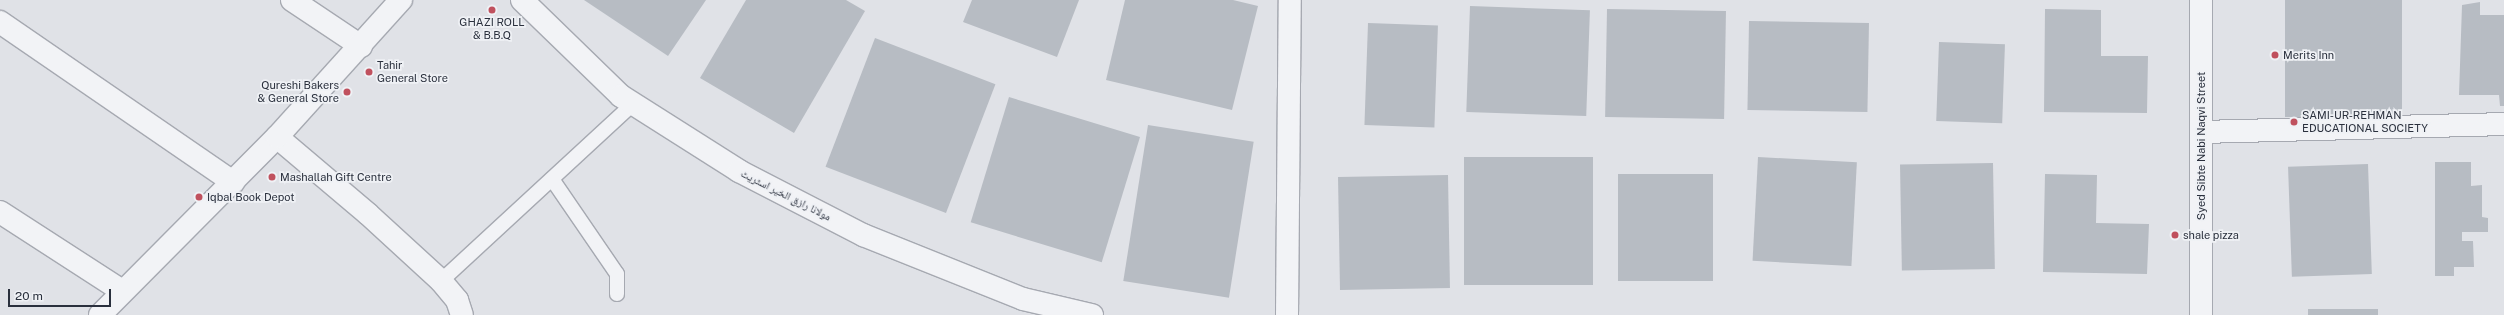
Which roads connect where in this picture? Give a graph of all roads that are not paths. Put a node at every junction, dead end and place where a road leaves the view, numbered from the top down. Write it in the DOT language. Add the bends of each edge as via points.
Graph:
graph roads {
  1 [pos="292,0"];
  2 [pos="401,0"];
  3 [pos="522,0"];
  4 [pos="1290,0"];
  5 [pos="2201,0"];
  6 [pos="0,22"];
  7 [pos="361,46"];
  8 [pos="634,103"];
  9 [pos="2504,124"];
  10 [pos="2201,132"];
  11 [pos="277,137"];
  12 [pos="552,179"];
  13 [pos="233,182"];
  14 [pos="0,212"];
  15 [pos="441,281"];
  16 [pos="122,291"];
  17 [pos="617,294"];
  18 [pos="1023,307"];
  19 [pos="100,315"];
  20 [pos="462,315"];
  21 [pos="1092,315"];
  22 [pos="1287,315"];
  23 [pos="2201,315"];
  1 -- 7 [label="street"];
  2 -- 7 [label="street"];
  3 -- 8 [label="street, مولانا رازق الخیر اسٹریٹ" via="621,96"];
  4 -- 22 [label="street"];
  5 -- 10 [label="street, Syed Sibte Nabi Naqvi Street"];
  6 -- 13 [label="street"];
  7 -- 11 [label="street"];
  8 -- 12 [label="lane"];
  8 -- 18 [label="street, مولانا رازق الخیر اسٹریٹ" via="739,171 864,235"];
  9 -- 10 [label="street"];
  10 -- 23 [label="street, Syed Sibte Nabi Naqvi Street"];
  11 -- 13 [label="street"];
  11 -- 15 [label="street" via="368,214"];
  12 -- 15 [label="lane"];
  12 -- 17 [label="lane" via="617,274"];
  13 -- 16 [label="street"];
  14 -- 16 [label="street"];
  15 -- 20 [label="street" via="457,300"];
  16 -- 19 [label="street"];
  18 -- 21 [label="street, مولانا رازق الخیر اسٹریٹ"];
}
